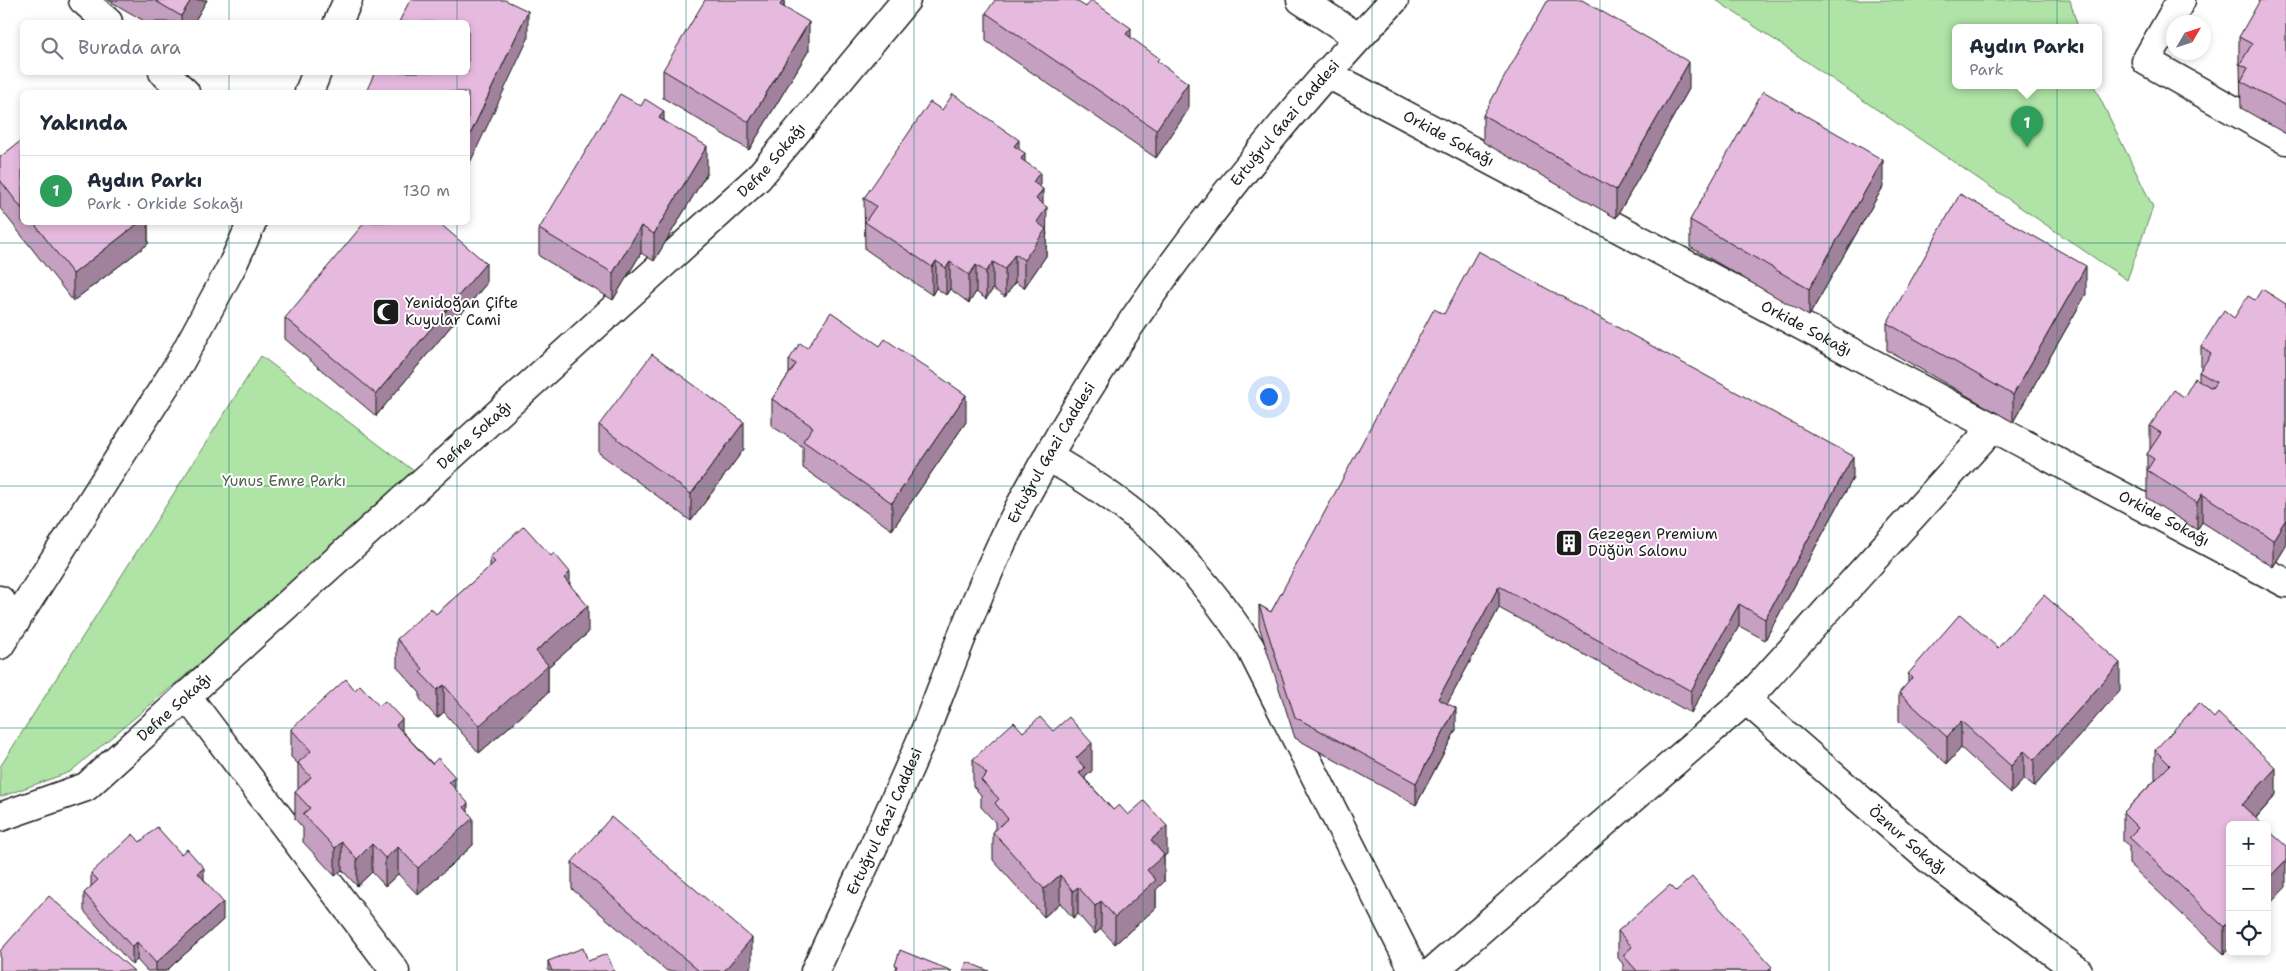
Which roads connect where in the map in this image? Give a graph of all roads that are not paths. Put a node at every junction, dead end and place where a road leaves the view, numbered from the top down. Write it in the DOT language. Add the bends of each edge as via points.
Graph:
graph roads {
  1 [pos="83,0"];
  2 [pos="348,0"];
  3 [pos="906,0"];
  4 [pos="1301,0"];
  5 [pos="1394,0"];
  6 [pos="2181,0"];
  7 [pos="106,20"];
  8 [pos="339,20"];
  9 [pos="1358,37"];
  10 [pos="1326,73"];
  11 [pos="166,75"];
  12 [pos="316,75"];
  13 [pos="183,90"];
  14 [pos="310,90"];
  15 [pos="2286,140"];
  16 [pos="251,225"];
  17 [pos="1993,427"];
  18 [pos="1048,457"];
  19 [pos="2286,583"];
  20 [pos="8,610"];
  21 [pos="0,644"];
  22 [pos="186,695"];
  23 [pos="1746,700"];
  24 [pos="0,817"];
  25 [pos="395,971"];
  26 [pos="815,971"];
  27 [pos="1414,971"];
  28 [pos="1433,971"];
  29 [pos="2078,971"];
  1 -- 7 [label="street"];
  2 -- 8 [label="street"];
  3 -- 22 [label="street, Defne Sokağı" via="758,178"];
  4 -- 9 [label="street"];
  5 -- 9 [label="street, Ertuğrul Gazi Caddesi"];
  6 -- 15 [label="street" via="2146,61"];
  9 -- 10 [label="street, Ertuğrul Gazi Caddesi"];
  10 -- 17 [label="street, Orkide Sokağı"];
  10 -- 18 [label="street, Ertuğrul Gazi Caddesi" via="1199,227 1096,374"];
  11 -- 13 [label="street"];
  12 -- 14 [label="street"];
  16 -- 20 [label="street" via="179,364"];
  17 -- 19 [label="street, Orkide Sokağı"];
  17 -- 23 [label="street"];
  18 -- 26 [label="street, Ertuğrul Gazi Caddesi" via="990,570 928,722"];
  18 -- 27 [label="street" via="1085,478 1154,529 1185,559 1220,602 1250,647"];
  20 -- 21 [label="street"];
  22 -- 24 [label="street, Defne Sokağı" via="86,787"];
  22 -- 25 [label="street"];
  23 -- 28 [label="street"];
  23 -- 29 [label="street, Öznur Sokağı" via="1930,860"];
}
